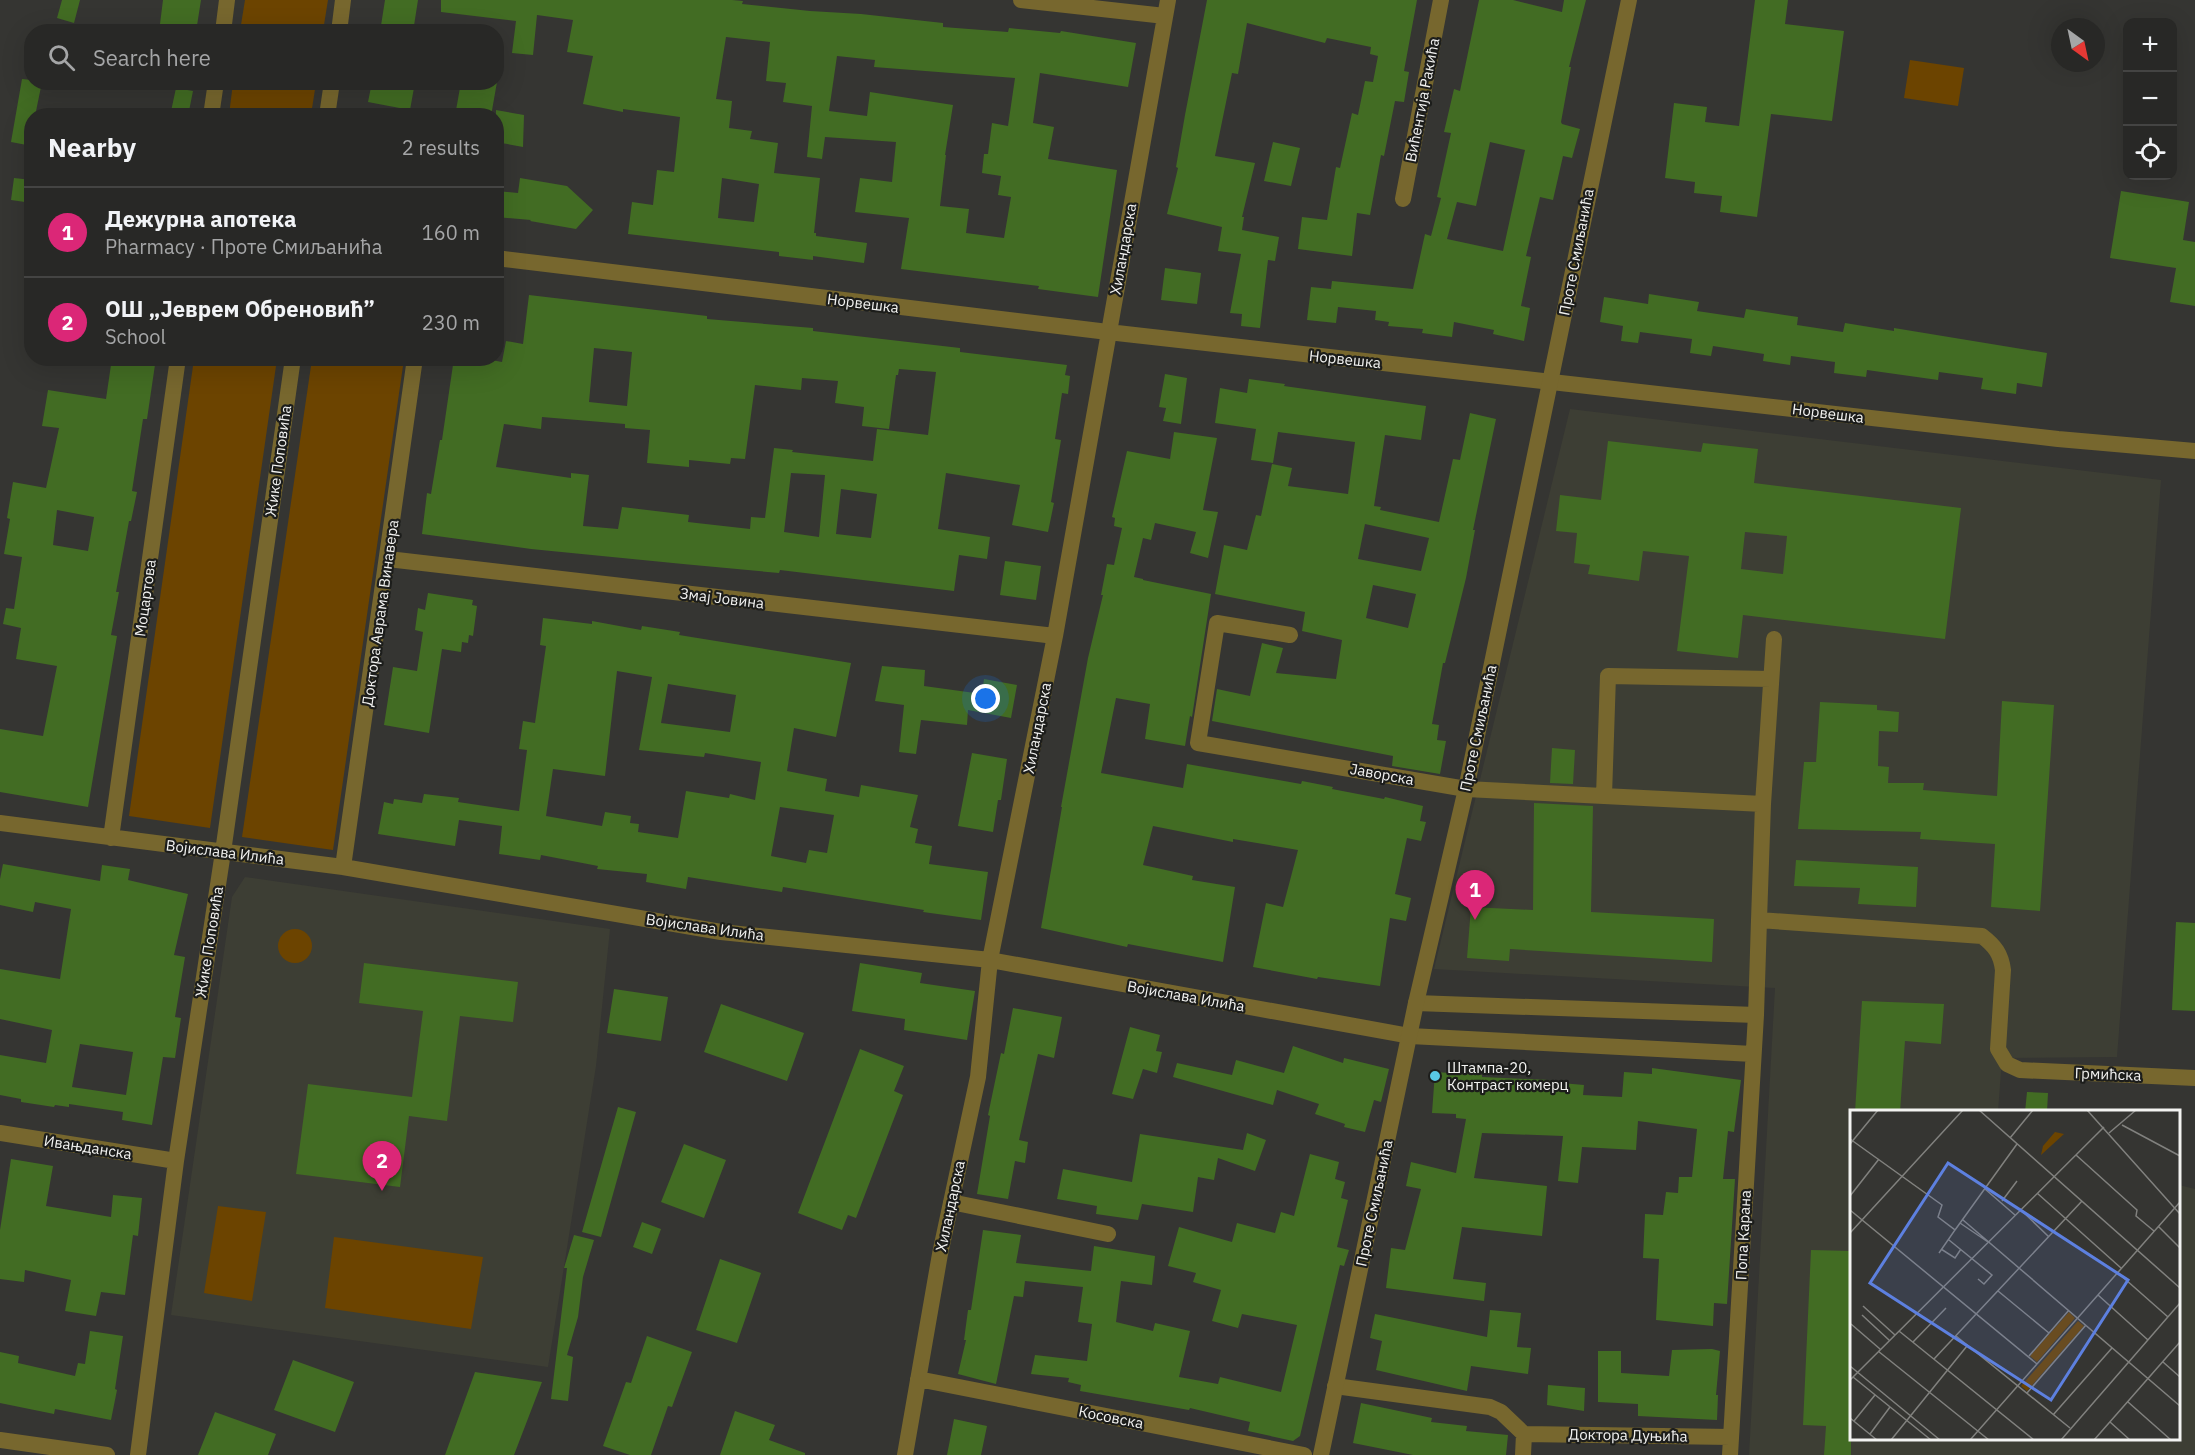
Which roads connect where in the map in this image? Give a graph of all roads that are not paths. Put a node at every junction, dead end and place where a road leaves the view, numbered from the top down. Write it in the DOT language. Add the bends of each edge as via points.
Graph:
graph roads {
  1 [pos="227,0"];
  2 [pos="343,0"];
  3 [pos="1021,0"];
  4 [pos="1441,0"];
  5 [pos="1629,0"];
  6 [pos="1167,8"];
  7 [pos="224,24"];
  8 [pos="340,24"];
  9 [pos="215,90"];
  10 [pos="331,90"];
  11 [pos="212,108"];
  12 [pos="328,108"];
  13 [pos="1404,199"];
  14 [pos="504,259"];
  15 [pos="1108,332"];
  16 [pos="177,366"];
  17 [pos="292,366"];
  18 [pos="414,366"];
  19 [pos="1551,381"];
  20 [pos="2195,451"];
  21 [pos="388,559"];
  22 [pos="1290,635"];
  23 [pos="1055,636"];
  24 [pos="1774,639"];
  25 [pos="1771,679"];
  26 [pos="1466,789"];
  27 [pos="1604,796"];
  28 [pos="1763,804"];
  29 [pos="0,823"];
  30 [pos="111,838"];
  31 [pos="223,852"];
  32 [pos="343,867"];
  33 [pos="1759,920"];
  34 [pos="990,960"];
  35 [pos="1416,1003"];
  36 [pos="1756,1015"];
  37 [pos="1410,1036"];
  38 [pos="1754,1054"];
  39 [pos="2195,1078"];
  40 [pos="0,1133"];
  41 [pos="176,1161"];
  42 [pos="951,1202"];
  43 [pos="1108,1233"];
  44 [pos="918,1379"];
  45 [pos="1335,1386"];
  46 [pos="1524,1434"];
  47 [pos="1731,1437"];
  48 [pos="0,1440"];
  49 [pos="107,1455"];
  50 [pos="138,1455"];
  51 [pos="905,1455"];
  52 [pos="1304,1455"];
  53 [pos="1321,1455"];
  54 [pos="1523,1455"];
  55 [pos="1730,1455"];
  1 -- 7 [label="street"];
  2 -- 8 [label="street"];
  3 -- 6 [label="street"];
  4 -- 13 [label="street, Вићентија Ракића"];
  5 -- 19 [label="street, Проте Смиљанића"];
  6 -- 15 [label="street, Хиландарска"];
  9 -- 11 [label="street"];
  10 -- 12 [label="street"];
  14 -- 15 [label="street, Норвешка"];
  15 -- 19 [label="street, Норвешка"];
  15 -- 23 [label="street, Хиландарска"];
  16 -- 30 [label="street, Моцартова"];
  17 -- 31 [label="street, Жике Поповића"];
  18 -- 21 [label="street, Доктора Аврама Винавера"];
  19 -- 20 [label="street, Норвешка"];
  19 -- 26 [label="street, Проте Смиљанића"];
  21 -- 23 [label="street, Змај Јовина"];
  21 -- 32 [label="street, Доктора Аврама Винавера"];
  22 -- 26 [label="street, Јаворска" via="1217,623 1198,742"];
  23 -- 34 [label="street, Хиландарска"];
  24 -- 25 [label="street, Попа Карана"];
  25 -- 27 [label="street" via="1608,676"];
  25 -- 28 [label="street, Попа Карана"];
  26 -- 27 [label="street, Јаворска"];
  26 -- 35 [label="street, Проте Смиљанића"];
  27 -- 28 [label="street, Јаворска"];
  28 -- 33 [label="street, Попа Карана"];
  29 -- 30 [label="street, Војислава Илића"];
  30 -- 31 [label="street, Војислава Илића"];
  31 -- 32 [label="street, Војислава Илића"];
  31 -- 41 [label="street, Жике Поповића"];
  32 -- 34 [label="street, Војислава Илића" via="721,932"];
  33 -- 36 [label="street, Попа Карана"];
  33 -- 39 [label="street, Грмићска" via="1982,936 1997,951 2003,970 1998,1049 2007,1064 2020,1070"];
  34 -- 37 [label="street, Војислава Илића"];
  34 -- 42 [label="street, Хиландарска" via="978,1077"];
  35 -- 36 [label="street"];
  35 -- 37 [label="street, Проте Смиљанића"];
  36 -- 38 [label="street, Попа Карана"];
  37 -- 38 [label="street, Војислава Илића"];
  37 -- 45 [label="street, Проте Смиљанића"];
  38 -- 47 [label="street, Попа Карана"];
  40 -- 41 [label="street, Ивањданска"];
  41 -- 50 [label="street, Жике Поповића"];
  42 -- 43 [label="street"];
  42 -- 44 [label="street, Хиландарска"];
  44 -- 51 [label="street, Хиландарска"];
  44 -- 52 [label="street, Косовска"];
  45 -- 46 [label="street" via="1490,1407"];
  45 -- 53 [label="street, Проте Смиљанића"];
  46 -- 47 [label="street, Доктора Дуњића"];
  46 -- 54 [label="street"];
  47 -- 55 [label="street, Попа Карана"];
  48 -- 49 [label="street"];
}
